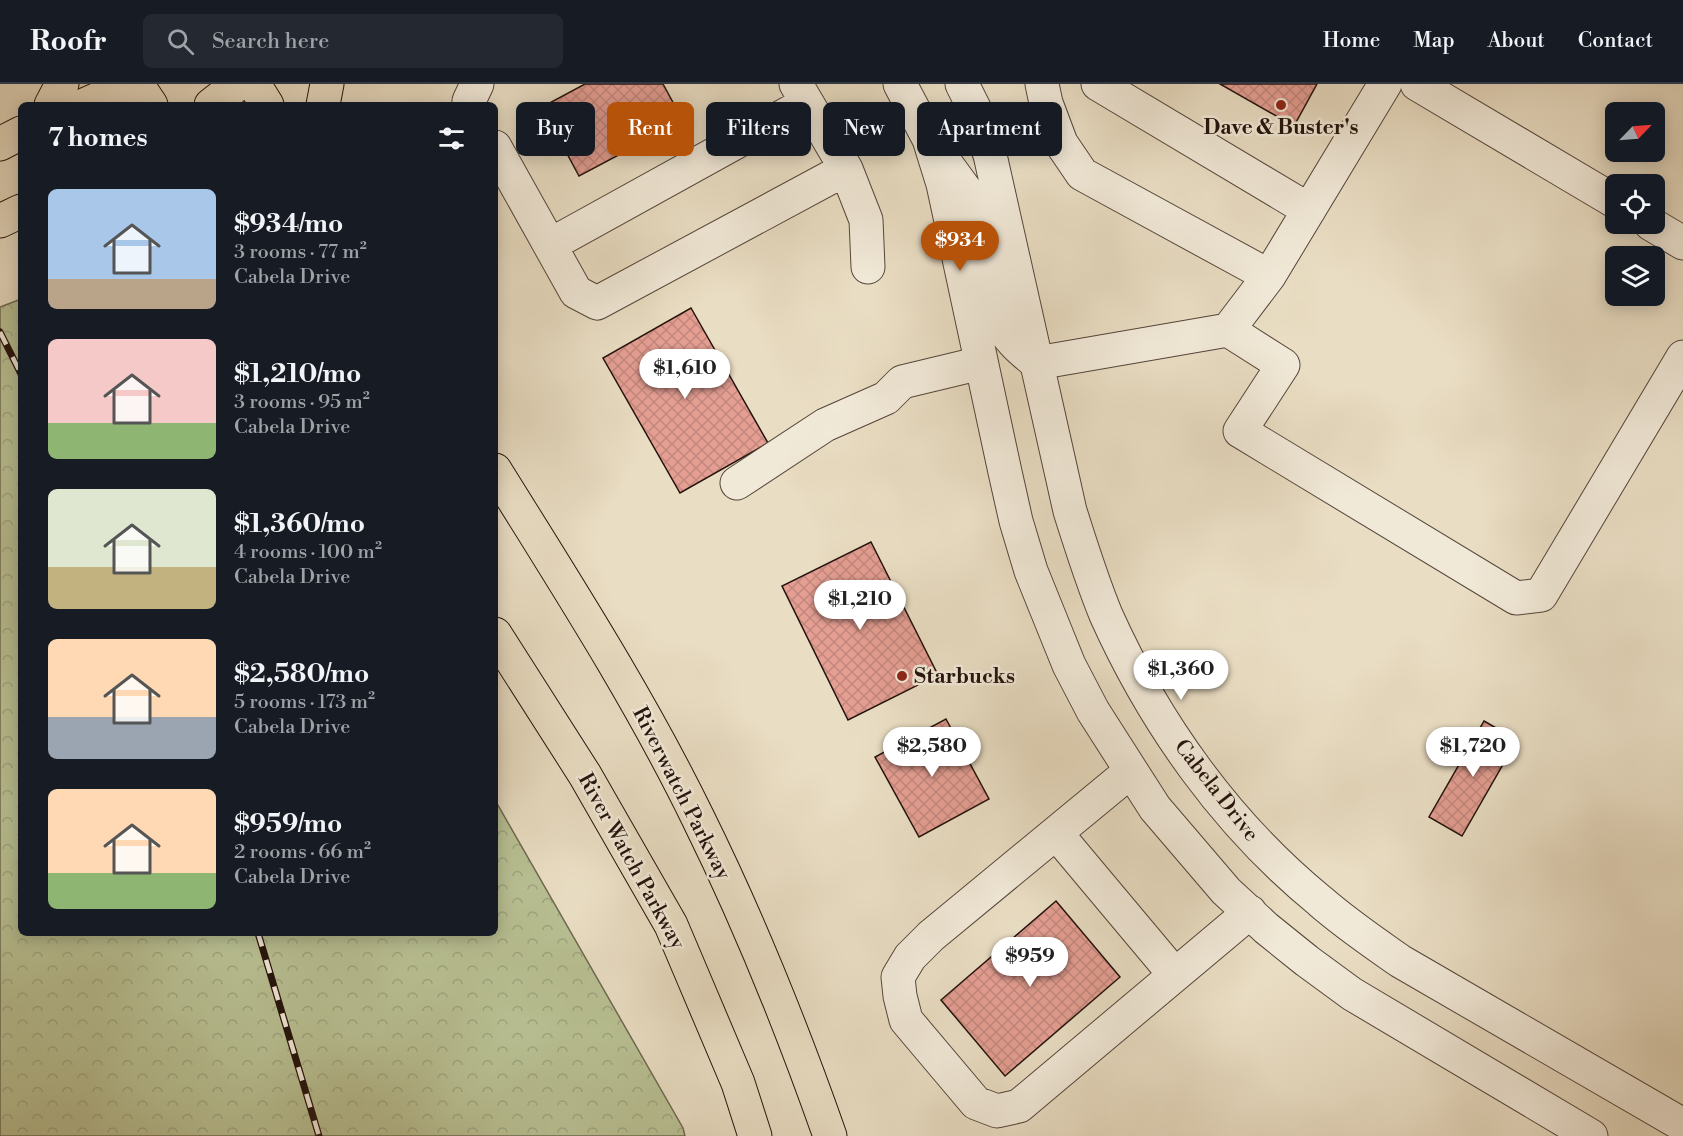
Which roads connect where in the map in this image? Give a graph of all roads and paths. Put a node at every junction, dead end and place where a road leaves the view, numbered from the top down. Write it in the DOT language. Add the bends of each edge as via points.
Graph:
graph roads {
  1 [pos="62,84"];
  2 [pos="134,84"];
  3 [pos="238,84"];
  4 [pos="254,84"];
  5 [pos="327,84"];
  6 [pos="477,84"];
  7 [pos="900,84"];
  8 [pos="962,84"];
  9 [pos="1042,84"];
  10 [pos="1098,84"];
  11 [pos="1385,84"];
  12 [pos="1417,84"];
  13 [pos="802,93"];
  14 [pos="53,102"];
  15 [pos="91,102"];
  16 [pos="149,102"];
  17 [pos="215,102"];
  18 [pos="265,102"];
  19 [pos="324,102"];
  20 [pos="470,102"];
  21 [pos="917,116"];
  22 [pos="18,135"];
  23 [pos="0,144"];
  24 [pos="498,152"];
  25 [pos="934,156"];
  26 [pos="941,156"];
  27 [pos="846,169"];
  28 [pos="1605,195"];
  29 [pos="1309,210"];
  30 [pos="18,212"];
  31 [pos="0,221"];
  32 [pos="1665,232"];
  33 [pos="1683,243"];
  34 [pos="550,245"];
  35 [pos="868,267"];
  36 [pos="1269,276"];
  37 [pos="1228,330"];
  38 [pos="1683,357"];
  39 [pos="981,363"];
  40 [pos="1037,363"];
  41 [pos="498,475"];
  42 [pos="736,483"];
  43 [pos="498,639"];
  44 [pos="1131,771"];
  45 [pos="1056,833"];
  46 [pos="1250,912"];
  47 [pos="1175,975"];
  48 [pos="1683,1125"];
  49 [pos="754,1136"];
  50 [pos="830,1136"];
  51 [pos="1591,1136"];
  1 -- 14 [label="main road"];
  2 -- 15 [label="main road"];
  2 -- 16 [label="main road"];
  3 -- 17 [label="main road"];
  4 -- 18 [label="main road"];
  5 -- 19 [label="main road"];
  6 -- 20 [label="street"];
  7 -- 21 [label="street"];
  8 -- 40 [label="street, Cabela Drive" via="990,155"];
  9 -- 36 [label="street" via="1061,143 1082,174"];
  10 -- 29 [label="street"];
  11 -- 29 [label="street"];
  12 -- 28 [label="street"];
  13 -- 27 [label="street"];
  13 -- 34 [label="street"];
  22 -- 23 [label="main road"];
  24 -- 34 [label="street"];
  25 -- 39 [label="street"];
  26 -- 40 [label="street" via="969,195 996,316 1017,348"];
  27 -- 34 [label="street" via="597,303 576,292"];
  27 -- 35 [label="street" via="866,220"];
  29 -- 36 [label="street"];
  30 -- 31 [label="main road"];
  32 -- 33 [label="street"];
  36 -- 37 [label="street"];
  37 -- 38 [label="street" via="1282,365 1240,431 1516,598 1541,595"];
  37 -- 40 [label="street"];
  39 -- 42 [label="street" via="902,382 886,398 825,425"];
  39 -- 44 [label="street" via="1031,572 1069,664"];
  40 -- 48 [label="street, Cabela Drive" via="1070,511 1106,613 1153,706 1243,828 1319,901 1400,961"];
  41 -- 50 [label="main road, Riverwatch Parkway" via="625,682 697,816 779,998"];
  43 -- 49 [label="main road, River Watch Parkway" via="585,775 671,925 738,1083"];
  44 -- 45 [label="street"];
  44 -- 46 [label="street" via="1189,849"];
  45 -- 47 [label="street"];
  45 -- 47 [label="street" via="910,957 898,977 906,1020 976,1103 997,1111 1019,1106"];
  46 -- 47 [label="street"];
  46 -- 51 [label="street" via="1352,994"];
}
